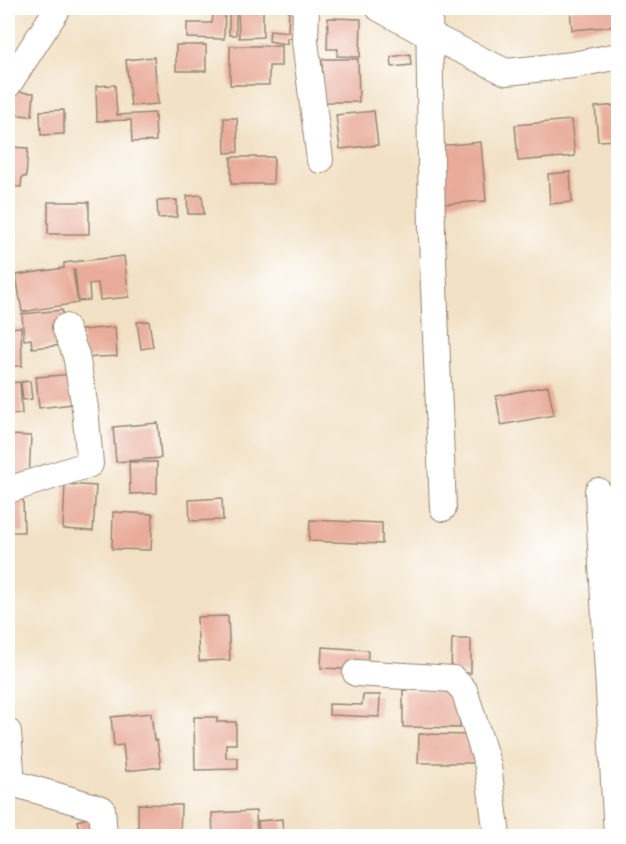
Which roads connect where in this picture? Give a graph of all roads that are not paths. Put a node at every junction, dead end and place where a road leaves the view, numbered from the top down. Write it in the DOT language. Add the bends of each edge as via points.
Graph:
graph roads {
  1 [pos="58,8"];
  2 [pos="306,8"];
  3 [pos="379,8"];
  4 [pos="429,8"];
  5 [pos="429,35"];
  6 [pos="618,56"];
  7 [pos="8,85"];
  8 [pos="320,160"];
  9 [pos="64,327"];
  10 [pos="8,490"];
  11 [pos="598,491"];
  12 [pos="443,508"];
  13 [pos="356,673"];
  14 [pos="8,732"];
  15 [pos="104,837"];
  16 [pos="497,837"];
  17 [pos="617,837"];
  1 -- 7 [label="street"];
  2 -- 8 [label="street" via="305,41"];
  3 -- 5 [label="street"];
  4 -- 5 [label="street"];
  5 -- 6 [label="street" via="506,72"];
  5 -- 12 [label="street"];
  9 -- 10 [label="street" via="76,355 90,464"];
  11 -- 17 [label="street"];
  13 -- 16 [label="street" via="453,679 464,690 488,766"];
  14 -- 15 [label="street" via="12,783 102,809"];
}
